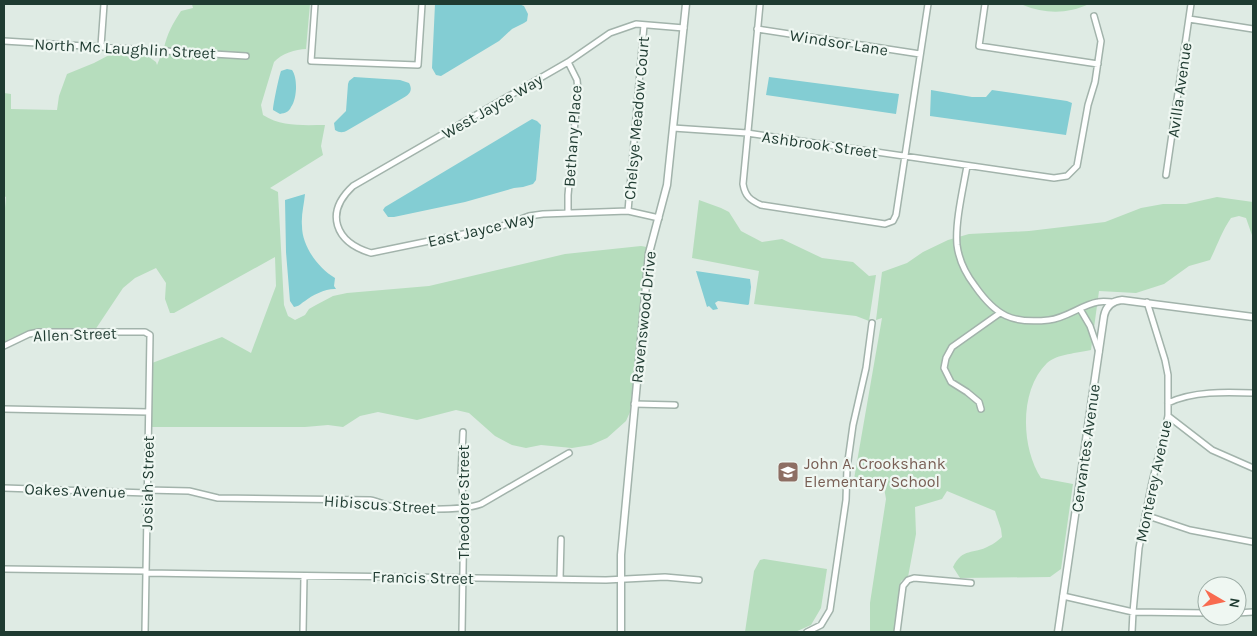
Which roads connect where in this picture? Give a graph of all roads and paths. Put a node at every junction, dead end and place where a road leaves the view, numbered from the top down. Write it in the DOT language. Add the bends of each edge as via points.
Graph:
graph roads {
  1 [pos="104,4"];
  2 [pos="315,4"];
  3 [pos="422,4"];
  4 [pos="686,4"];
  5 [pos="760,4"];
  6 [pos="928,4"];
  7 [pos="985,4"];
  8 [pos="1191,4"];
  9 [pos="1094,16"];
  10 [pos="1189,19"];
  11 [pos="644,24"];
  12 [pos="684,28"];
  13 [pos="757,29"];
  14 [pos="1253,29"];
  15 [pos="4,41"];
  16 [pos="101,46"];
  17 [pos="920,54"];
  18 [pos="246,56"];
  19 [pos="568,62"];
  20 [pos="1098,64"];
  21 [pos="673,128"];
  22 [pos="747,133"];
  23 [pos="905,156"];
  24 [pos="967,166"];
  25 [pos="1166,175"];
  26 [pos="628,211"];
  27 [pos="568,213"];
  28 [pos="659,218"];
  29 [pos="341,233"];
  30 [pos="1114,302"];
  31 [pos="1147,302"];
  32 [pos="1080,309"];
  33 [pos="1000,313"];
  34 [pos="1253,317"];
  35 [pos="872,323"];
  36 [pos="149,333"];
  37 [pos="4,346"];
  38 [pos="1099,352"];
  39 [pos="1253,393"];
  40 [pos="1168,403"];
  41 [pos="634,404"];
  42 [pos="675,405"];
  43 [pos="4,409"];
  44 [pos="981,409"];
  45 [pos="148,412"];
  46 [pos="1168,416"];
  47 [pos="463,432"];
  48 [pos="569,453"];
  49 [pos="1253,468"];
  50 [pos="4,488"];
  51 [pos="147,491"];
  52 [pos="464,508"];
  53 [pos="1145,515"];
  54 [pos="560,539"];
  55 [pos="1253,542"];
  56 [pos="4,569"];
  57 [pos="146,572"];
  58 [pos="304,576"];
  59 [pos="463,578"];
  60 [pos="560,579"];
  61 [pos="621,580"];
  62 [pos="699,580"];
  63 [pos="971,583"];
  64 [pos="1063,596"];
  65 [pos="1133,612"];
  66 [pos="1197,613"];
  67 [pos="144,632"];
  68 [pos="303,632"];
  69 [pos="462,632"];
  70 [pos="621,632"];
  71 [pos="807,632"];
  72 [pos="897,632"];
  73 [pos="1058,632"];
  74 [pos="1132,632"];
  1 -- 16 [label="street"];
  2 -- 3 [label="street" via="311,61 418,65"];
  4 -- 12 [label="street, Ravenswood Drive"];
  5 -- 13 [label="street"];
  6 -- 17 [label="street"];
  7 -- 20 [label="street" via="979,46"];
  8 -- 10 [label="street, Avilla Avenue"];
  9 -- 20 [label="street" via="1101,41"];
  10 -- 14 [label="street"];
  10 -- 25 [label="street, Avilla Avenue"];
  11 -- 12 [label="street, West Jayce Way"];
  11 -- 19 [label="street, West Jayce Way" via="610,33"];
  11 -- 26 [label="street, Chelsye Meadow Court"];
  12 -- 21 [label="street, Ravenswood Drive"];
  13 -- 17 [label="street, Windsor Lane"];
  13 -- 22 [label="street"];
  15 -- 16 [label="street, North Mc Laughlin Street"];
  16 -- 18 [label="street, North Mc Laughlin Street"];
  17 -- 23 [label="street"];
  19 -- 27 [label="street, Bethany Place" via="578,90"];
  19 -- 29 [label="street, West Jayce Way" via="353,186 338,206"];
  20 -- 24 [label="street, Ashbrook Street" via="1077,166 1067,176 1054,178"];
  21 -- 22 [label="street, Ashbrook Street"];
  21 -- 28 [label="street, Ravenswood Drive" via="667,185"];
  22 -- 23 [label="street, Ashbrook Street"];
  22 -- 23 [label="street" via="742,184 750,200 761,205 875,222 889,223 896,215"];
  23 -- 24 [label="street, Ashbrook Street"];
  24 -- 33 [label="street" via="957,236 960,259 965,273 986,302"];
  26 -- 27 [label="street, East Jayce Way"];
  26 -- 28 [label="street, East Jayce Way"];
  27 -- 29 [label="street, East Jayce Way" via="529,216 502,226 371,253 352,245"];
  28 -- 41 [label="street, Ravenswood Drive" via="649,253"];
  30 -- 31 [label="street"];
  30 -- 32 [label="street" via="1099,301"];
  30 -- 38 [label="street, Cervantes Avenue" via="1104,313"];
  31 -- 34 [label="street"];
  31 -- 40 [label="street, Monterey Avenue" via="1165,360"];
  32 -- 33 [label="street" via="1061,318 1034,321"];
  32 -- 38 [label="street"];
  33 -- 44 [label="street" via="952,347 944,368 951,382 979,402"];
  35 -- 71 [label="street" via="853,425 830,610 821,625"];
  36 -- 37 [label="street, Allen Street" via="39,332"];
  36 -- 45 [label="street, Josiah Street"];
  38 -- 64 [label="street, Cervantes Avenue"];
  39 -- 40 [label="street" via="1194,395"];
  40 -- 46 [label="street, Monterey Avenue"];
  41 -- 42 [label="street"];
  41 -- 61 [label="street, Ravenswood Drive"];
  43 -- 45 [label="street"];
  45 -- 51 [label="street, Josiah Street"];
  46 -- 49 [label="street" via="1212,450"];
  46 -- 53 [label="street, Monterey Avenue"];
  47 -- 52 [label="street, Theodore Street" via="461,476"];
  48 -- 52 [label="street, Hibiscus Street" via="481,504"];
  50 -- 51 [label="street, Oakes Avenue"];
  51 -- 52 [label="street, Hibiscus Street" via="189,491 218,498 370,500 402,508"];
  51 -- 57 [label="street, Josiah Street"];
  52 -- 59 [label="street, Theodore Street"];
  53 -- 55 [label="street" via="1190,530"];
  53 -- 65 [label="street, Monterey Avenue"];
  54 -- 60 [label="street"];
  56 -- 57 [label="street, Francis Street"];
  57 -- 58 [label="street, Francis Street"];
  57 -- 67 [label="street, Josiah Street"];
  58 -- 59 [label="street, Francis Street"];
  58 -- 68 [label="street"];
  59 -- 60 [label="street, Francis Street"];
  59 -- 69 [label="street, Theodore Street"];
  60 -- 61 [label="street, Francis Street"];
  61 -- 62 [label="street, Francis Street" via="665,576"];
  61 -- 70 [label="street, Ravenswood Drive"];
  63 -- 72 [label="street" via="914,578 906,582"];
  64 -- 65 [label="street"];
  64 -- 73 [label="street, Cervantes Avenue"];
  65 -- 66 [label="street"];
  65 -- 74 [label="street, Monterey Avenue"];
}
